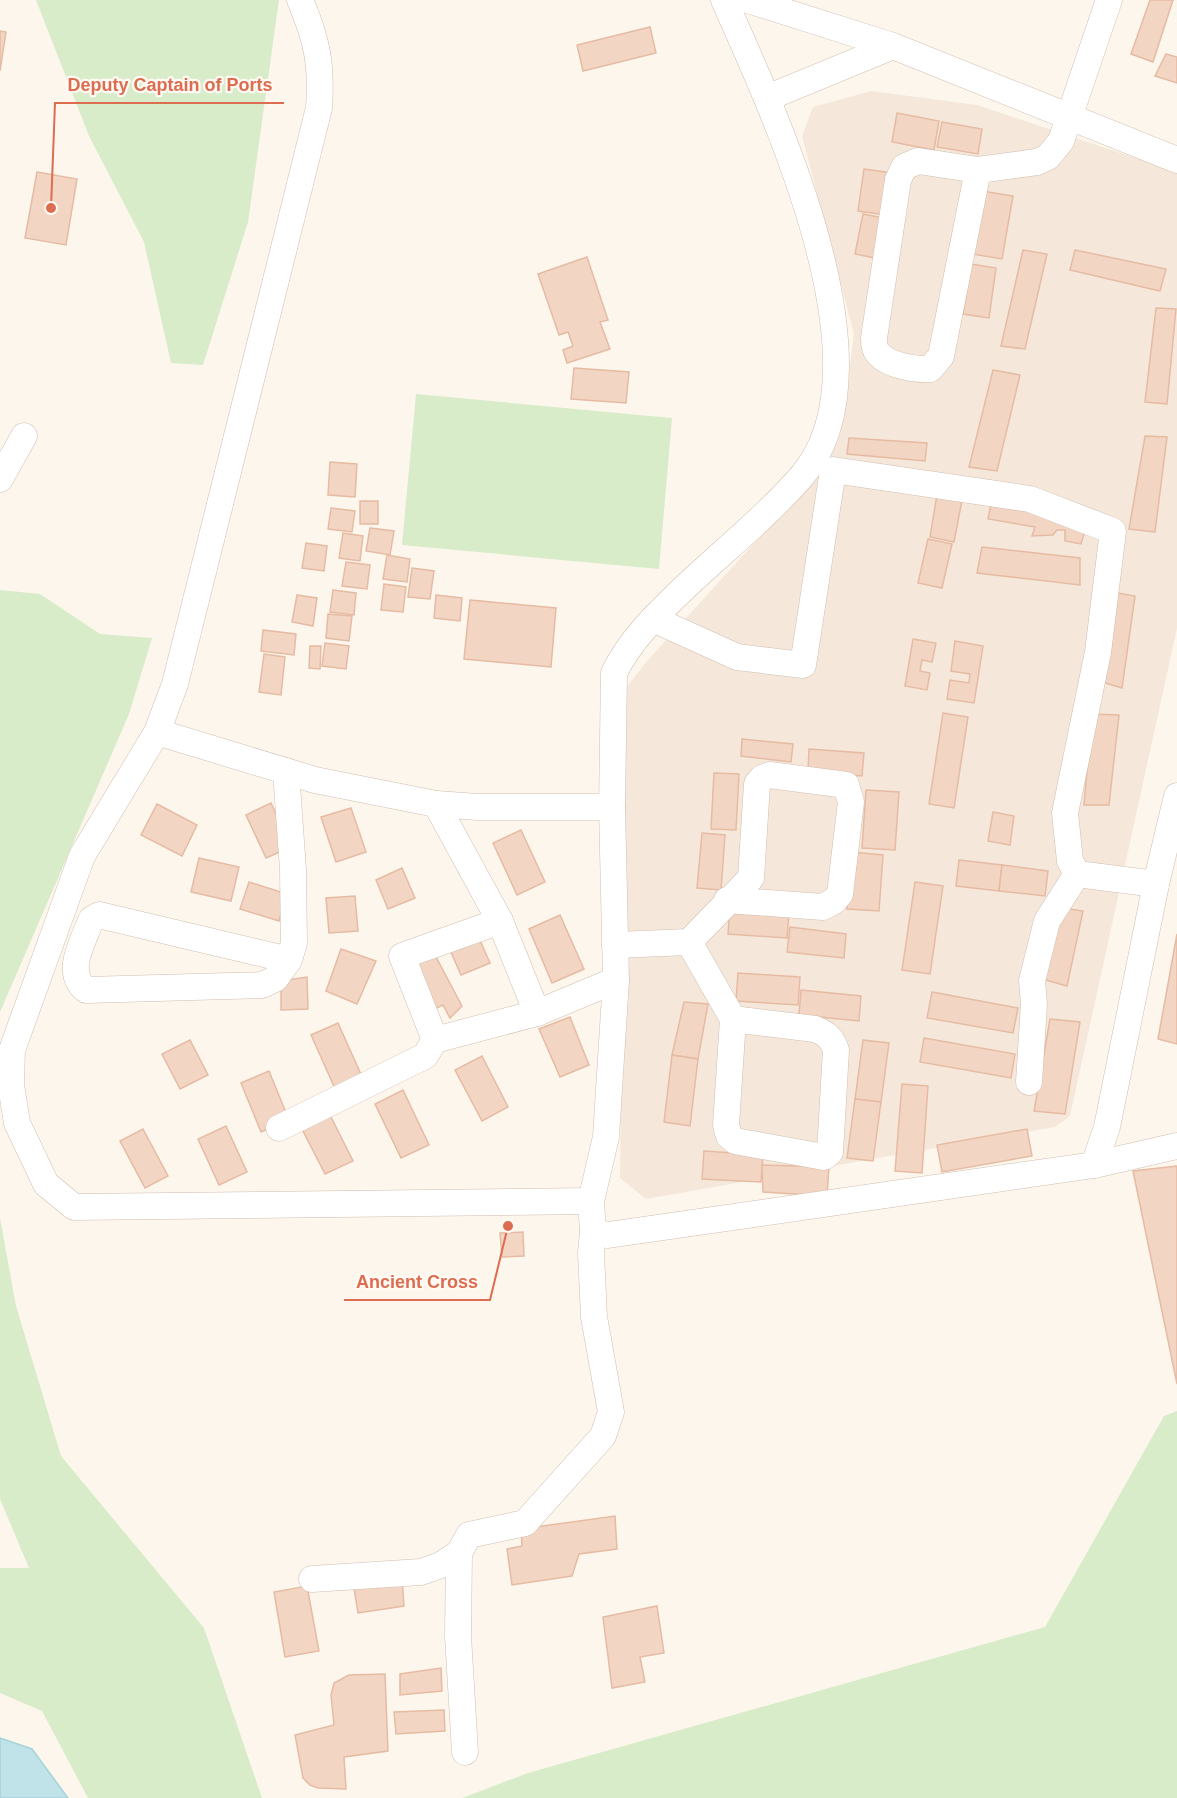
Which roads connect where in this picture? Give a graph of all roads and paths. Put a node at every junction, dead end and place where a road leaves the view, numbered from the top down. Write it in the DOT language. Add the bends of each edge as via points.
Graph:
graph roads {
  1 [pos="300,0"];
  2 [pos="724,0"];
  3 [pos="748,0"];
  4 [pos="1109,0"];
  5 [pos="893,46"];
  6 [pos="768,98"];
  7 [pos="1070,117"];
  8 [pos="1177,160"];
  9 [pos="978,170"];
  10 [pos="24,436"];
  11 [pos="0,479"];
  12 [pos="653,619"];
  13 [pos="157,732"];
  14 [pos="286,771"];
  15 [pos="1177,796"];
  16 [pos="436,804"];
  17 [pos="612,807"];
  18 [pos="1077,874"];
  19 [pos="1155,884"];
  20 [pos="727,900"];
  21 [pos="500,921"];
  22 [pos="689,942"];
  23 [pos="615,945"];
  24 [pos="288,960"];
  25 [pos="616,980"];
  26 [pos="537,1013"];
  27 [pos="733,1019"];
  28 [pos="435,1040"];
  29 [pos="1029,1082"];
  30 [pos="279,1128"];
  31 [pos="1177,1146"];
  32 [pos="1094,1165"];
  33 [pos="591,1201"];
  34 [pos="593,1232"];
  35 [pos="459,1553"];
  36 [pos="312,1579"];
  37 [pos="465,1752"];
  1 -- 13 [label="street" via="313,30 322,72 319,108 175,684"];
  2 -- 6 [label="street"];
  3 -- 5 [label="street"];
  4 -- 7 [label="street"];
  5 -- 6 [label="street"];
  5 -- 7 [label="street"];
  6 -- 12 [label="street" via="819,244 834,319 837,385 828,432 803,475"];
  7 -- 8 [label="street"];
  7 -- 9 [label="street" via="1061,141 1048,157"];
  9 -- 9 [label="street" via="941,356 930,369 886,360 876,351 874,338 898,180 904,166 918,161"];
  10 -- 11 [label="street"];
  12 -- 17 [label="street" via="614,673"];
  12 -- 18 [label="street" via="737,657 802,665 833,471 1030,499 1113,531 1098,652 1065,813 1070,861"];
  13 -- 14 [label="street"];
  13 -- 33 [label="street" via="82,856 12,1050 11,1085 17,1124 46,1184 74,1207"];
  14 -- 16 [label="street"];
  14 -- 24 [label="street" via="294,925 294,943"];
  15 -- 19 [label="street"];
  16 -- 17 [label="street"];
  16 -- 21 [label="street"];
  17 -- 23 [label="street"];
  18 -- 19 [label="street"];
  18 -- 29 [label="street" via="1047,921 1032,981"];
  19 -- 32 [label="street" via="1107,1127"];
  20 -- 20 [label="street" via="751,878 757,784 762,778 770,775 846,784 851,802 840,894 834,901 823,907"];
  20 -- 22 [label="street"];
  21 -- 26 [label="street"];
  21 -- 28 [label="street" via="402,956"];
  22 -- 23 [label="street"];
  22 -- 27 [label="street"];
  23 -- 25 [label="street"];
  24 -- 24 [label="street" via="275,979 262,985 86,990 77,983 74,970 91,920 99,915"];
  25 -- 26 [label="street"];
  25 -- 33 [label="street" via="606,1137"];
  26 -- 28 [label="street"];
  27 -- 27 [label="street" via="726,1125 729,1136 735,1141 824,1157 830,1152 836,1050 833,1042 815,1029"];
  28 -- 30 [label="street" via="425,1056"];
  31 -- 32 [label="street"];
  32 -- 34 [label="street" via="609,1235"];
  33 -- 34 [label="street"];
  34 -- 35 [label="street" via="594,1317 611,1412 609,1424 603,1436 525,1523 469,1535"];
  35 -- 36 [label="street" via="421,1572"];
  35 -- 37 [label="street" via="458,1635"];
}
